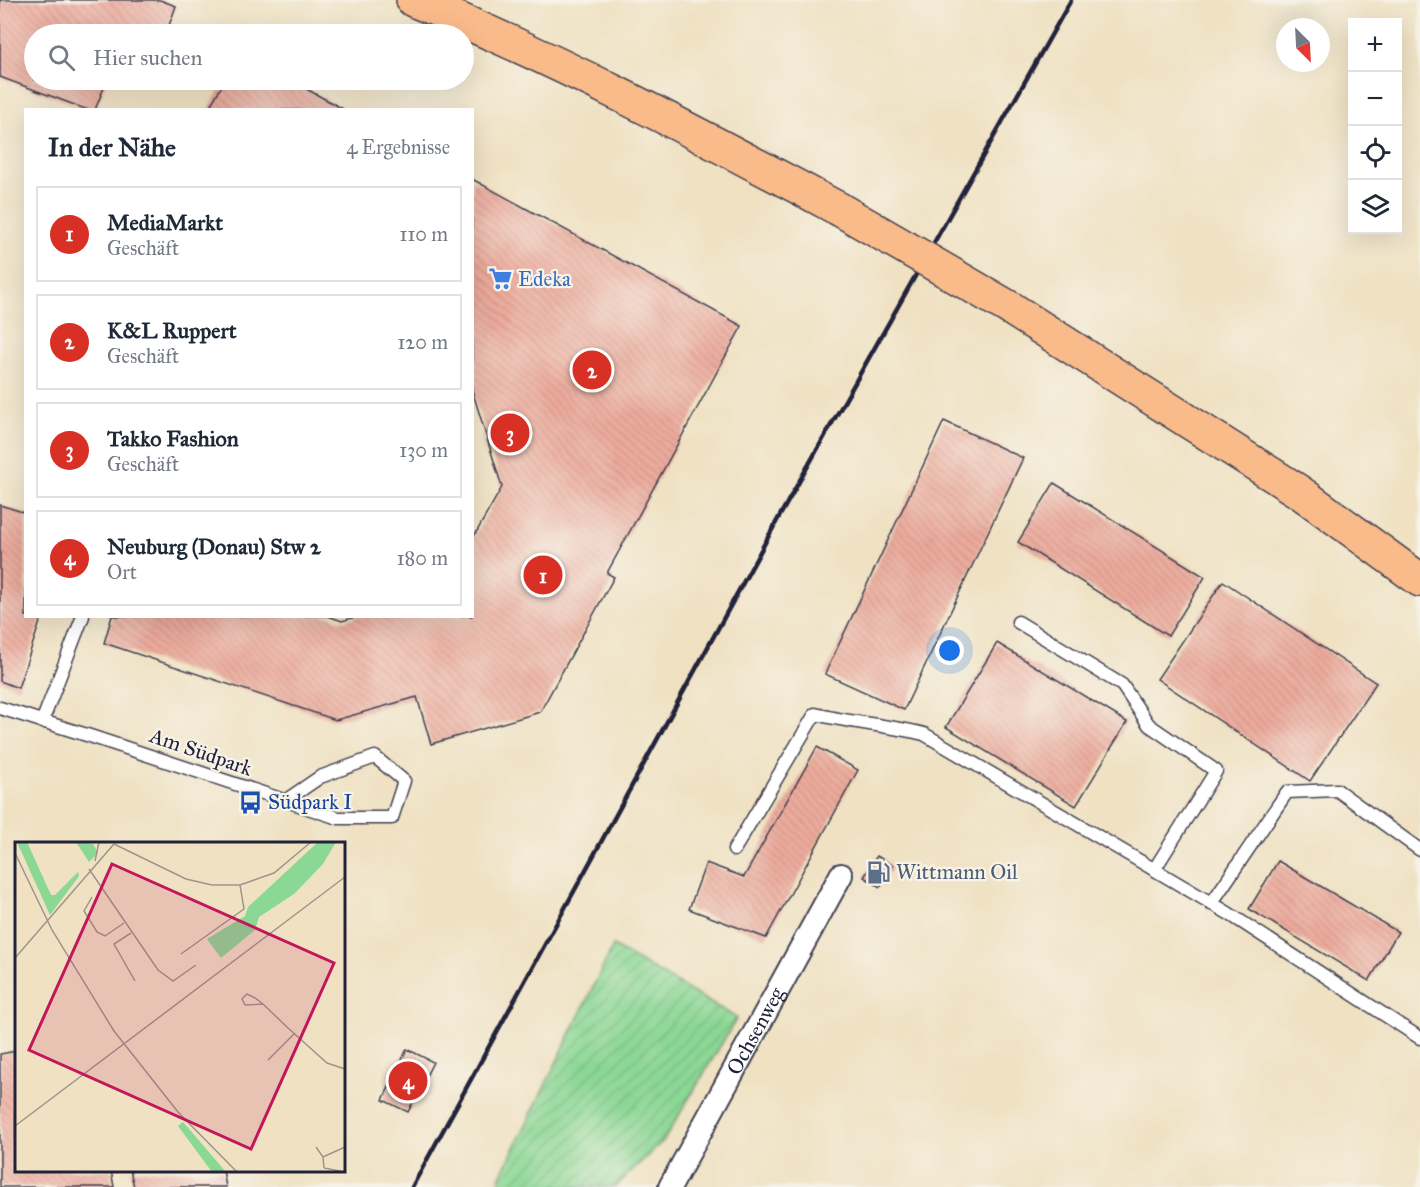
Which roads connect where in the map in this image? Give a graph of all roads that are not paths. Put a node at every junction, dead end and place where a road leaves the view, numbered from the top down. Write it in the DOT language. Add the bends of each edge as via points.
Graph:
graph roads {
  1 [pos="413,0"];
  2 [pos="470,24"];
  3 [pos="474,25"];
  4 [pos="1420,580"];
  5 [pos="82,618"];
  6 [pos="1018,622"];
  7 [pos="0,708"];
  8 [pos="42,722"];
  9 [pos="285,801"];
  10 [pos="734,850"];
  11 [pos="1420,850"];
  12 [pos="1154,870"];
  13 [pos="841,875"];
  14 [pos="1211,904"];
  15 [pos="1420,1038"];
  16 [pos="670,1187"];
  1 -- 2 [label="main road, bridge"];
  3 -- 4 [label="main road, bridge" via="661,114 839,209 1010,308 1301,493"];
  5 -- 8 [label="lane"];
  6 -- 12 [label="lane" via="1122,685 1149,726 1216,771"];
  7 -- 8 [label="lane, Am Südpark"];
  8 -- 9 [label="lane, Am Südpark"];
  9 -- 9 [label="lane, Am Südpark" via="320,777 375,757 404,781 392,818 338,818"];
  10 -- 12 [label="lane" via="815,714 924,734"];
  11 -- 14 [label="lane" via="1337,790 1287,792"];
  12 -- 14 [label="lane"];
  13 -- 16 [label="street, Ochsenweg"];
  14 -- 15 [label="lane"];
}
